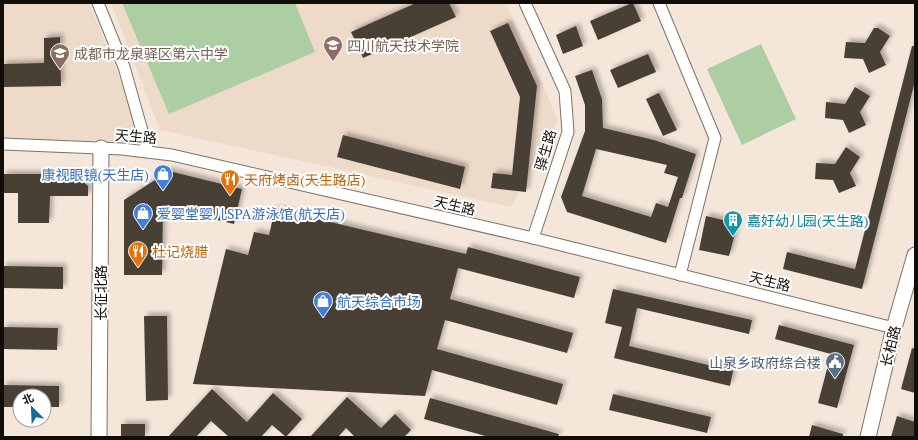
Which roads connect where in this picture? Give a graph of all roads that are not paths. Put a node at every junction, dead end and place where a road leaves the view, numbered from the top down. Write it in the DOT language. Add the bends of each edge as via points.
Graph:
graph roads {
  1 [pos="98,3"];
  2 [pos="525,3"];
  3 [pos="659,3"];
  4 [pos="3,144"];
  5 [pos="101,148"];
  6 [pos="148,152"];
  7 [pos="533,238"];
  8 [pos="915,255"];
  9 [pos="680,275"];
  10 [pos="894,328"];
  11 [pos="99,437"];
  12 [pos="868,437"];
  1 -- 6 [label="street" via="124,67"];
  2 -- 7 [label="street, 驿生路" via="565,91 568,132"];
  3 -- 9 [label="street" via="715,138"];
  4 -- 5 [label="street, 天生路"];
  5 -- 6 [label="street, 天生路"];
  5 -- 11 [label="street, 长征北路"];
  6 -- 7 [label="street, 天生路" via="172,155"];
  7 -- 9 [label="street, 天生路"];
  8 -- 10 [label="street, 长柏路"];
  9 -- 10 [label="street, 天生路"];
  10 -- 12 [label="street, 长柏路"];
}
